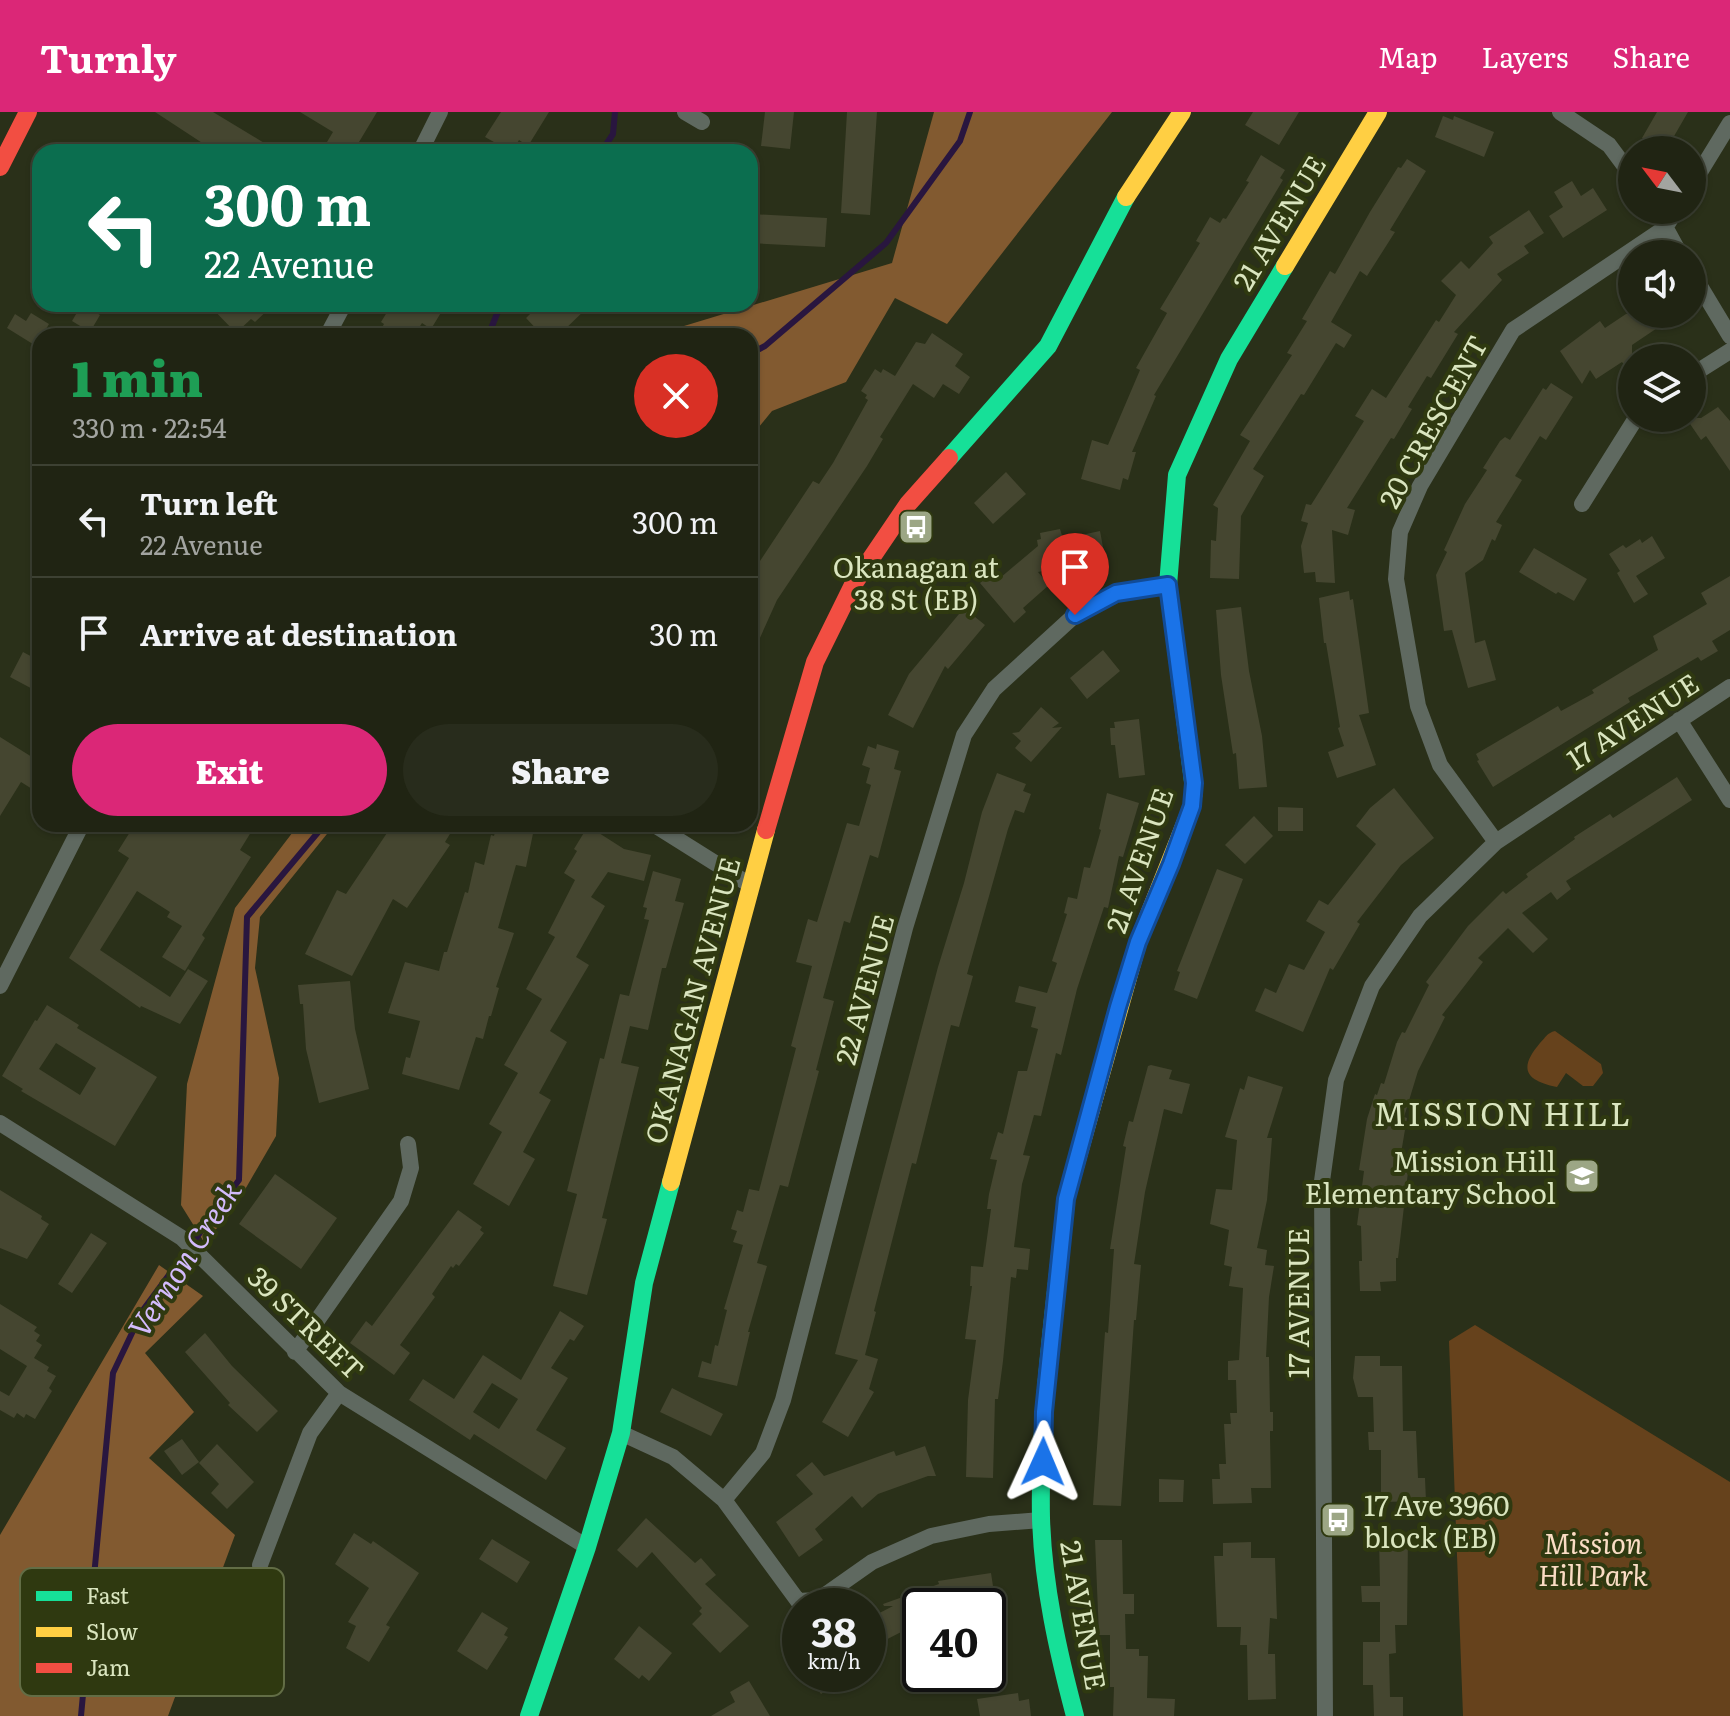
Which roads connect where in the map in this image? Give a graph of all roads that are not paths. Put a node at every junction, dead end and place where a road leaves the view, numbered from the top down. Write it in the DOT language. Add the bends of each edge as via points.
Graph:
graph roads {
  1 [pos="28,112"];
  2 [pos="440,112"];
  3 [pos="685,112"];
  4 [pos="1182,112"];
  5 [pos="1378,112"];
  6 [pos="1560,112"];
  7 [pos="702,122"];
  8 [pos="1730,123"];
  9 [pos="424,144"];
  10 [pos="1618,157"];
  11 [pos="1706,162"];
  12 [pos="0,167"];
  13 [pos="1663,224"];
  14 [pos="1667,224"];
  15 [pos="1665,228"];
  16 [pos="1672,240"];
  17 [pos="1706,296"];
  18 [pos="1730,336"];
  19 [pos="1730,351"];
  20 [pos="1706,366"];
  21 [pos="1627,432"];
  22 [pos="1582,504"];
  23 [pos="1168,585"];
  24 [pos="1730,687"];
  25 [pos="1679,720"];
  26 [pos="1730,800"];
  27 [pos="78,832"];
  28 [pos="666,832"];
  29 [pos="1496,842"];
  30 [pos="750,885"];
  31 [pos="0,986"];
  32 [pos="0,1123"];
  33 [pos="408,1144"];
  34 [pos="295,1352"];
  35 [pos="339,1393"];
  36 [pos="621,1433"];
  37 [pos="724,1500"];
  38 [pos="1041,1520"];
  39 [pos="587,1547"];
  40 [pos="260,1565"];
  41 [pos="529,1716"];
  42 [pos="1075,1716"];
  43 [pos="1325,1716"];
  1 -- 12 [label="street"];
  2 -- 9 [label="street"];
  3 -- 7 [label="street"];
  4 -- 30 [label="street, OKANAGAN AVENUE" via="1134,181 1048,346 908,504 853,585 815,662"];
  5 -- 23 [label="street, 21 AVENUE" via="1229,359 1177,475"];
  6 -- 10 [label="street" via="1609,145"];
  8 -- 11 [label="street"];
  13 -- 15 [label="street"];
  14 -- 15 [label="street"];
  15 -- 16 [label="street"];
  15 -- 29 [label="street, 20 CRESCENT" via="1513,330 1420,486 1400,532 1396,579 1418,706 1440,765"];
  17 -- 18 [label="street"];
  19 -- 20 [label="street"];
  21 -- 22 [label="street"];
  23 -- 37 [label="street, 22 AVENUE" via="1116,593 1075,615 994,689 964,735 905,928 783,1400 763,1453"];
  23 -- 38 [label="street, 21 AVENUE" via="1194,783 1192,806 1138,942 1066,1199 1044,1412"];
  24 -- 25 [label="street, 17 AVENUE"];
  25 -- 26 [label="street"];
  25 -- 29 [label="street, 17 AVENUE"];
  27 -- 31 [label="street"];
  28 -- 30 [label="street"];
  29 -- 43 [label="street, 17 AVENUE" via="1420,916 1372,986 1336,1080 1322,1181"];
  30 -- 36 [label="street, OKANAGAN AVENUE" via="644,1283"];
  32 -- 34 [label="street, 39 STREET" via="182,1238"];
  33 -- 34 [label="street" via="411,1168 401,1201"];
  34 -- 35 [label="street, 39 STREET"];
  35 -- 39 [label="street, 39 STREET"];
  35 -- 40 [label="street" via="310,1433"];
  36 -- 37 [label="street" via="673,1457"];
  36 -- 39 [label="street, OKANAGAN AVENUE"];
  37 -- 38 [label="street" via="798,1601 818,1600 872,1562 931,1536"];
  38 -- 42 [label="street, 21 AVENUE" via="1054,1634"];
  39 -- 41 [label="street, OKANAGAN AVENUE"];
}
